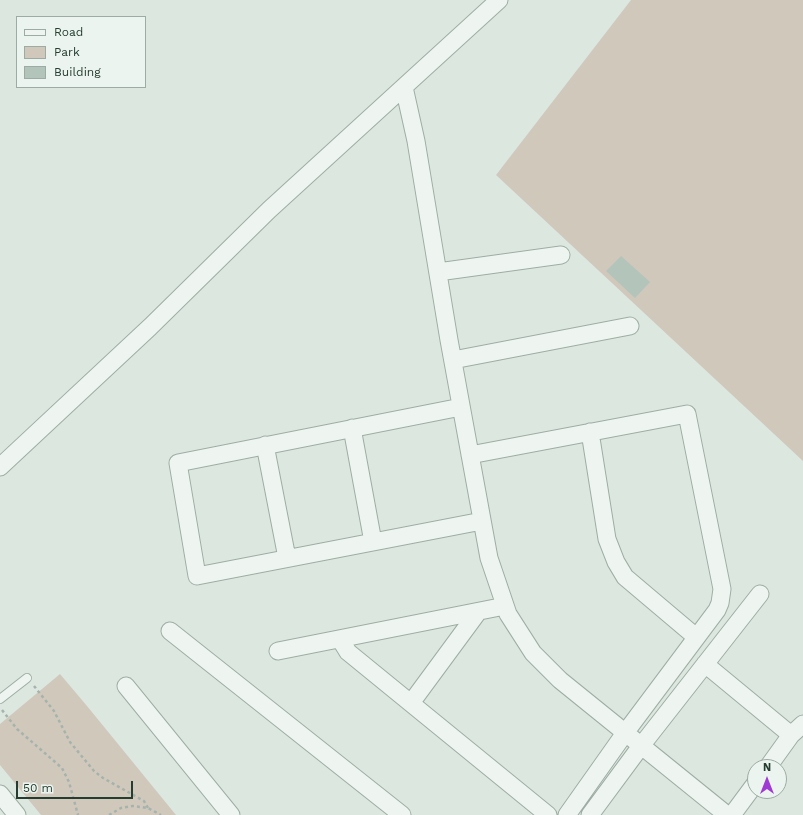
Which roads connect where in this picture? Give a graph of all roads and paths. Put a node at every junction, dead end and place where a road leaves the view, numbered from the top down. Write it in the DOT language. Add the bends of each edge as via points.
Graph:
graph roads {
  1 [pos="499,0"];
  2 [pos="404,87"];
  3 [pos="561,255"];
  4 [pos="438,272"];
  5 [pos="630,326"];
  6 [pos="452,360"];
  7 [pos="461,407"];
  8 [pos="352,428"];
  9 [pos="590,432"];
  10 [pos="265,445"];
  11 [pos="470,454"];
  12 [pos="0,467"];
  13 [pos="482,520"];
  14 [pos="373,542"];
  15 [pos="287,558"];
  16 [pos="760,594"];
  17 [pos="506,606"];
  18 [pos="478,612"];
  19 [pos="170,631"];
  20 [pos="696,636"];
  21 [pos="340,639"];
  22 [pos="278,651"];
  23 [pos="705,664"];
  24 [pos="27,678"];
  25 [pos="126,686"];
  26 [pos="0,699"];
  27 [pos="410,703"];
  28 [pos="0,707"];
  29 [pos="799,729"];
  30 [pos="625,733"];
  31 [pos="641,746"];
  32 [pos="775,759"];
  33 [pos="0,794"];
  34 [pos="747,795"];
  35 [pos="148,808"];
  36 [pos="17,815"];
  37 [pos="78,815"];
  38 [pos="109,815"];
  39 [pos="161,815"];
  40 [pos="231,815"];
  41 [pos="402,815"];
  42 [pos="548,815"];
  43 [pos="566,815"];
  44 [pos="590,815"];
  45 [pos="727,815"];
  46 [pos="732,815"];
  1 -- 2 [label="street"];
  2 -- 4 [label="street"];
  2 -- 12 [label="street" via="269,210 150,327"];
  3 -- 4 [label="street"];
  4 -- 6 [label="street"];
  5 -- 6 [label="street"];
  6 -- 7 [label="street"];
  7 -- 8 [label="street"];
  7 -- 11 [label="street"];
  8 -- 10 [label="street"];
  8 -- 14 [label="street"];
  9 -- 11 [label="street"];
  9 -- 20 [label="street" via="607,539 616,562 625,577"];
  9 -- 20 [label="street" via="687,414 722,589 717,610"];
  10 -- 15 [label="street"];
  10 -- 15 [label="street" via="178,462 197,576"];
  11 -- 13 [label="street"];
  13 -- 14 [label="street"];
  13 -- 17 [label="street" via="492,571"];
  14 -- 15 [label="street"];
  16 -- 23 [label="street"];
  17 -- 18 [label="street"];
  17 -- 30 [label="street" via="523,638 546,667"];
  18 -- 21 [label="street"];
  18 -- 27 [label="street"];
  19 -- 41 [label="street"];
  20 -- 30 [label="street"];
  21 -- 22 [label="street"];
  21 -- 27 [label="street" via="348,652"];
  23 -- 29 [label="street"];
  23 -- 31 [label="street"];
  24 -- 26 [label="lane"];
  24 -- 35 [label="path" via="54,711 70,742 94,771 144,801"];
  25 -- 40 [label="street"];
  27 -- 42 [label="street"];
  28 -- 37 [label="path" via="18,730 62,768 69,782"];
  29 -- 32 [label="street"];
  30 -- 31 [label="street"];
  30 -- 43 [label="street"];
  31 -- 44 [label="street"];
  31 -- 45 [label="street"];
  33 -- 36 [label="street"];
  34 -- 46 [label="street"];
  35 -- 38 [label="path" via="127,806"];
  35 -- 39 [label="path"];
}
